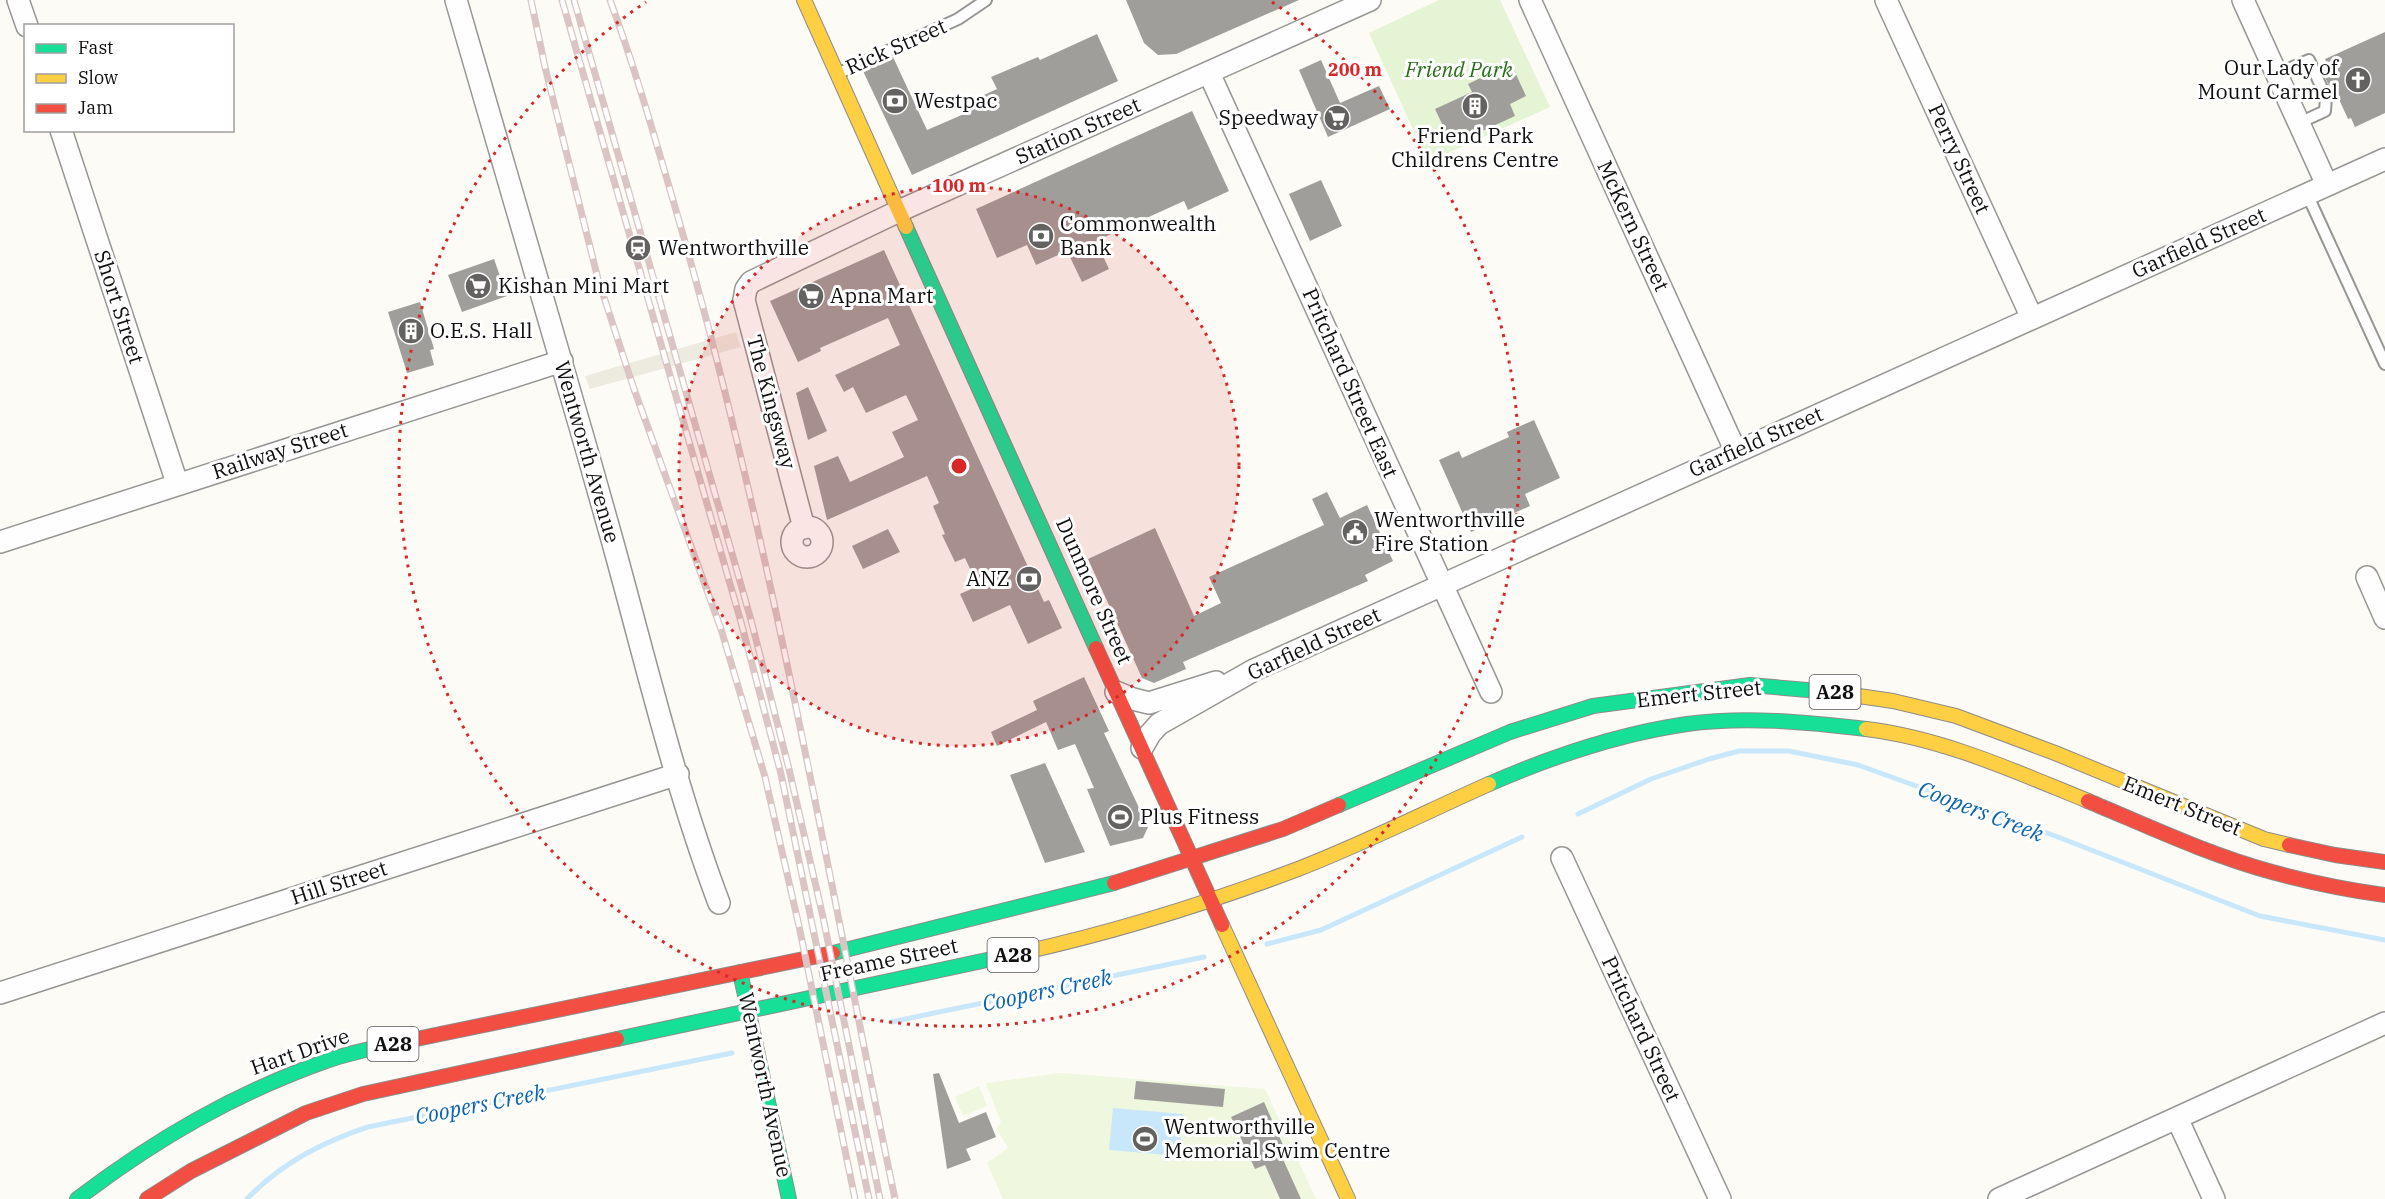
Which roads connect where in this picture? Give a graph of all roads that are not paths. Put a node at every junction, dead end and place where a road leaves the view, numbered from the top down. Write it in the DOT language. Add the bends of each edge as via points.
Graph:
graph roads {
  1 [pos="18,0"];
  2 [pos="456,0"];
  3 [pos="804,0"];
  4 [pos="986,0"];
  5 [pos="1370,0"];
  6 [pos="1530,0"];
  7 [pos="1886,0"];
  8 [pos="2243,0"];
  9 [pos="26,24"];
  10 [pos="1209,73"];
  11 [pos="837,74"];
  12 [pos="2277,74"];
  13 [pos="2299,123"];
  14 [pos="62,132"];
  15 [pos="2385,159"];
  16 [pos="2327,185"];
  17 [pos="2307,194"];
  18 [pos="899,211"];
  19 [pos="755,279"];
  20 [pos="2032,318"];
  21 [pos="562,361"];
  22 [pos="2385,364"];
  23 [pos="1736,452"];
  24 [pos="177,483"];
  25 [pos="804,528"];
  26 [pos="0,542"];
  27 [pos="2367,577"];
  28 [pos="1442,585"];
  29 [pos="2385,618"];
  30 [pos="1254,670"];
  31 [pos="1116,692"];
  32 [pos="1491,692"];
  33 [pos="1142,748"];
  34 [pos="678,774"];
  35 [pos="1562,858"];
  36 [pos="1193,860"];
  37 [pos="2385,862"];
  38 [pos="2385,895"];
  39 [pos="1210,900"];
  40 [pos="720,903"];
  41 [pos="740,972"];
  42 [pos="0,993"];
  43 [pos="750,1012"];
  44 [pos="2385,1023"];
  45 [pos="2177,1118"];
  46 [pos="78,1199"];
  47 [pos="147,1199"];
  48 [pos="789,1199"];
  49 [pos="1348,1199"];
  50 [pos="1720,1199"];
  51 [pos="1999,1199"];
  52 [pos="2214,1199"];
  1 -- 9 [label="street"];
  2 -- 21 [label="street, Wentworth Avenue"];
  3 -- 11 [label="main road, Dunmore Street"];
  4 -- 11 [label="lane, Rick Street" via="958,19"];
  5 -- 10 [label="street, Station Street"];
  6 -- 23 [label="street, McKern Street"];
  7 -- 20 [label="street, Perry Street"];
  8 -- 12 [label="street"];
  10 -- 18 [label="street, Station Street"];
  10 -- 28 [label="street, Pritchard Street East"];
  11 -- 18 [label="main road, Dunmore Street"];
  12 -- 13 [label="street"];
  12 -- 13 [label="lane" via="2309,60 2326,97 2325,111"];
  13 -- 16 [label="street"];
  14 -- 24 [label="street, Short Street"];
  15 -- 16 [label="street, Garfield Street"];
  16 -- 17 [label="street, Garfield Street"];
  17 -- 20 [label="street, Garfield Street"];
  17 -- 22 [label="lane"];
  18 -- 19 [label="street, Station Street"];
  18 -- 31 [label="main road, Dunmore Street"];
  19 -- 25 [label="street, The Kingsway" via="746,289 744,300"];
  20 -- 23 [label="street, Garfield Street"];
  21 -- 24 [label="street, Railway Street"];
  21 -- 34 [label="street, Wentworth Avenue"];
  23 -- 28 [label="street, Garfield Street"];
  24 -- 26 [label="street, Railway Street"];
  27 -- 29 [label="street"];
  28 -- 30 [label="street, Garfield Street"];
  28 -- 32 [label="street, Pritchard Street East"];
  30 -- 31 [label="street" via="1149,703"];
  30 -- 33 [label="street, Garfield Street" via="1159,724"];
  31 -- 33 [label="main road, Dunmore Street"];
  33 -- 36 [label="main road, Dunmore Street"];
  34 -- 40 [label="street, Wentworth Avenue"];
  34 -- 42 [label="street, Hill Street"];
  35 -- 50 [label="street, Pritchard Street"];
  36 -- 37 [label="main road, Emert Street / A28" via="1283,829 1510,732 1593,706 1750,685 1836,692 1956,716 2264,839"];
  36 -- 39 [label="main road, Dunmore Street"];
  36 -- 41 [label="main road, Freame Street / A28" via="926,931"];
  38 -- 39 [label="main road, Emert Street / A28" via="2271,872 1946,747 1884,731 1753,721 1688,723 1588,745 1500,779 1300,868"];
  39 -- 43 [label="main road, Freame Street / A28" via="1075,941"];
  39 -- 49 [label="main road, Dunmore Street"];
  41 -- 43 [label="main road, Wentworth Avenue"];
  41 -- 46 [label="main road, Hart Drive / A28" via="332,1059 268,1083 189,1123 130,1159"];
  43 -- 47 [label="main road, A28" via="363,1094 306,1113 245,1142"];
  43 -- 48 [label="main road, Wentworth Avenue"];
  44 -- 45 [label="street"];
  45 -- 51 [label="street"];
  45 -- 52 [label="street"];
}
